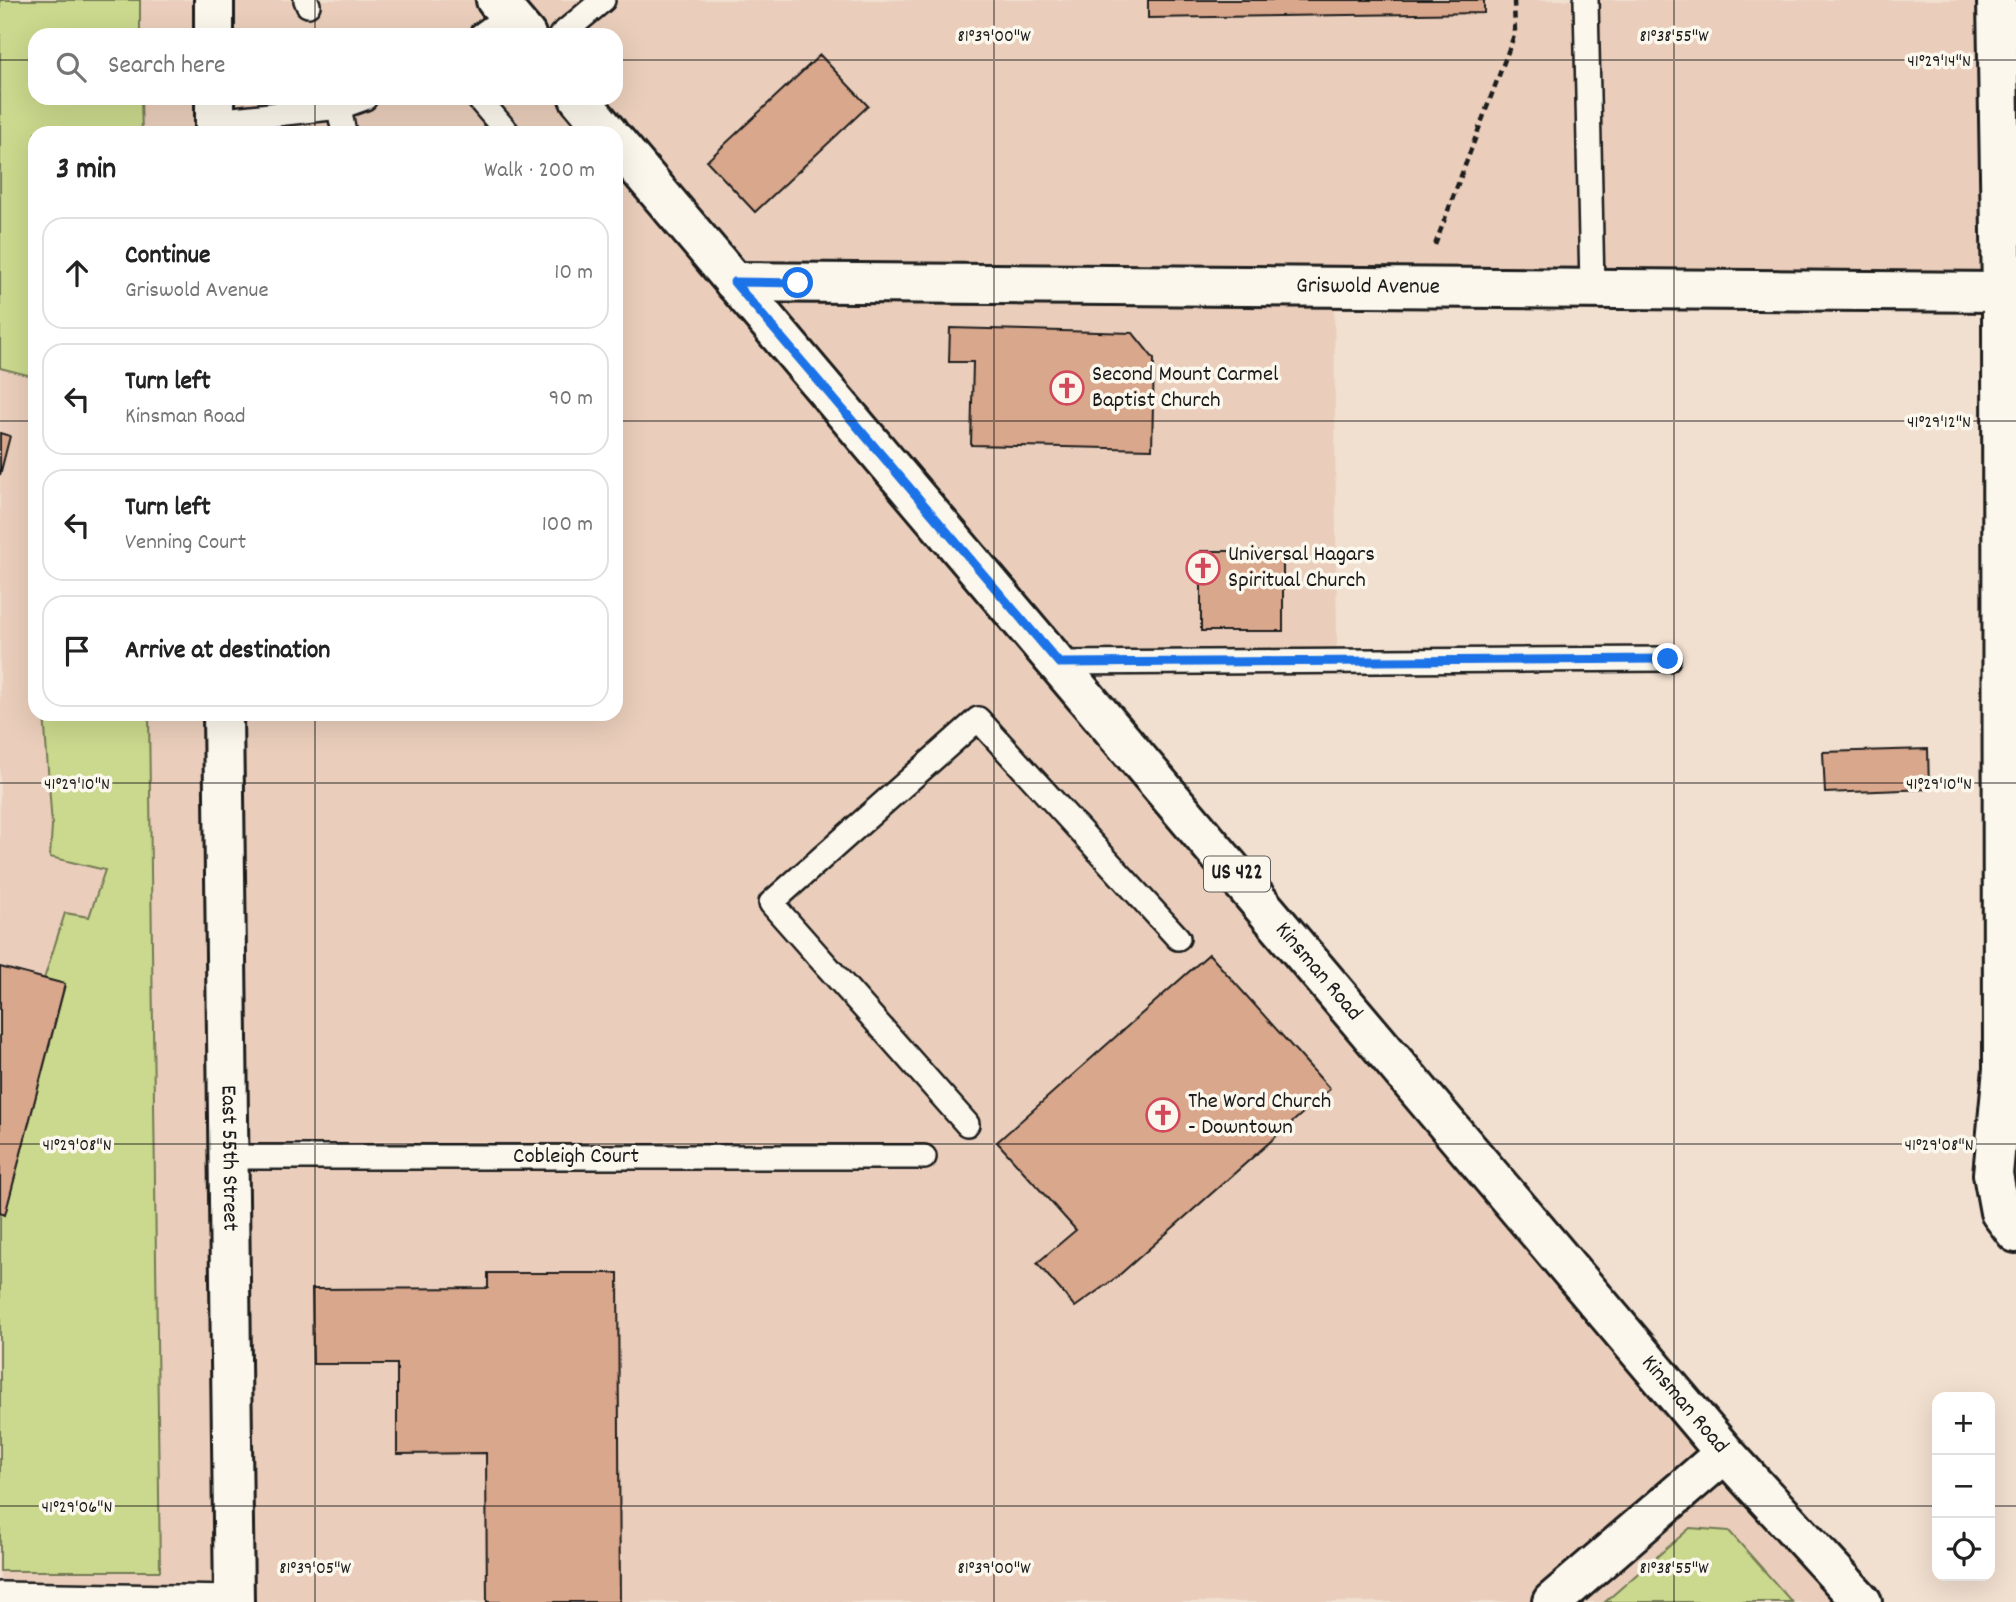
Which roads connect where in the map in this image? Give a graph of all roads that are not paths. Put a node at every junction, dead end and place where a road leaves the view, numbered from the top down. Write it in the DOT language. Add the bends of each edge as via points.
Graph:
graph roads {
  1 [pos="214,0"];
  2 [pos="603,0"];
  3 [pos="1586,0"];
  4 [pos="1997,0"];
  5 [pos="214,28"];
  6 [pos="569,28"];
  7 [pos="314,105"];
  8 [pos="339,105"];
  9 [pos="484,105"];
  10 [pos="585,105"];
  11 [pos="215,117"];
  12 [pos="343,126"];
  13 [pos="502,126"];
  14 [pos="602,126"];
  15 [pos="623,151"];
  16 [pos="734,282"];
  17 [pos="1592,288"];
  18 [pos="2002,292"];
  19 [pos="1668,659"];
  20 [pos="1059,663"];
  21 [pos="223,721"];
  22 [pos="1178,938"];
  23 [pos="2008,967"];
  24 [pos="967,1124"];
  25 [pos="229,1157"];
  26 [pos="924,1157"];
  27 [pos="2016,1233"];
  28 [pos="1726,1453"];
  29 [pos="0,1594"];
  30 [pos="234,1600"];
  31 [pos="1552,1602"];
  32 [pos="1862,1602"];
  1 -- 5 [label="main road"];
  2 -- 6 [label="lane"];
  3 -- 17 [label="lane"];
  4 -- 18 [label="main road"];
  7 -- 11 [label="lane"];
  8 -- 12 [label="lane"];
  9 -- 13 [label="lane"];
  10 -- 14 [label="main road, Kinsman Road / US 422"];
  15 -- 16 [label="main road, Kinsman Road / US 422"];
  16 -- 17 [label="main road, Griswold Avenue"];
  16 -- 20 [label="main road, Kinsman Road / US 422"];
  17 -- 18 [label="main road, Griswold Avenue"];
  18 -- 23 [label="main road"];
  19 -- 20 [label="lane"];
  20 -- 28 [label="main road, Kinsman Road / US 422"];
  21 -- 25 [label="main road, East 55th Street"];
  22 -- 24 [label="lane" via="978,719 771,902"];
  23 -- 27 [label="main road" via="1993,1174 2000,1212"];
  25 -- 26 [label="lane, Cobleigh Court"];
  25 -- 30 [label="main road, East 55th Street"];
  28 -- 31 [label="main road"];
  28 -- 32 [label="main road, Kinsman Road / US 422"];
  29 -- 30 [label="lane"];
}
